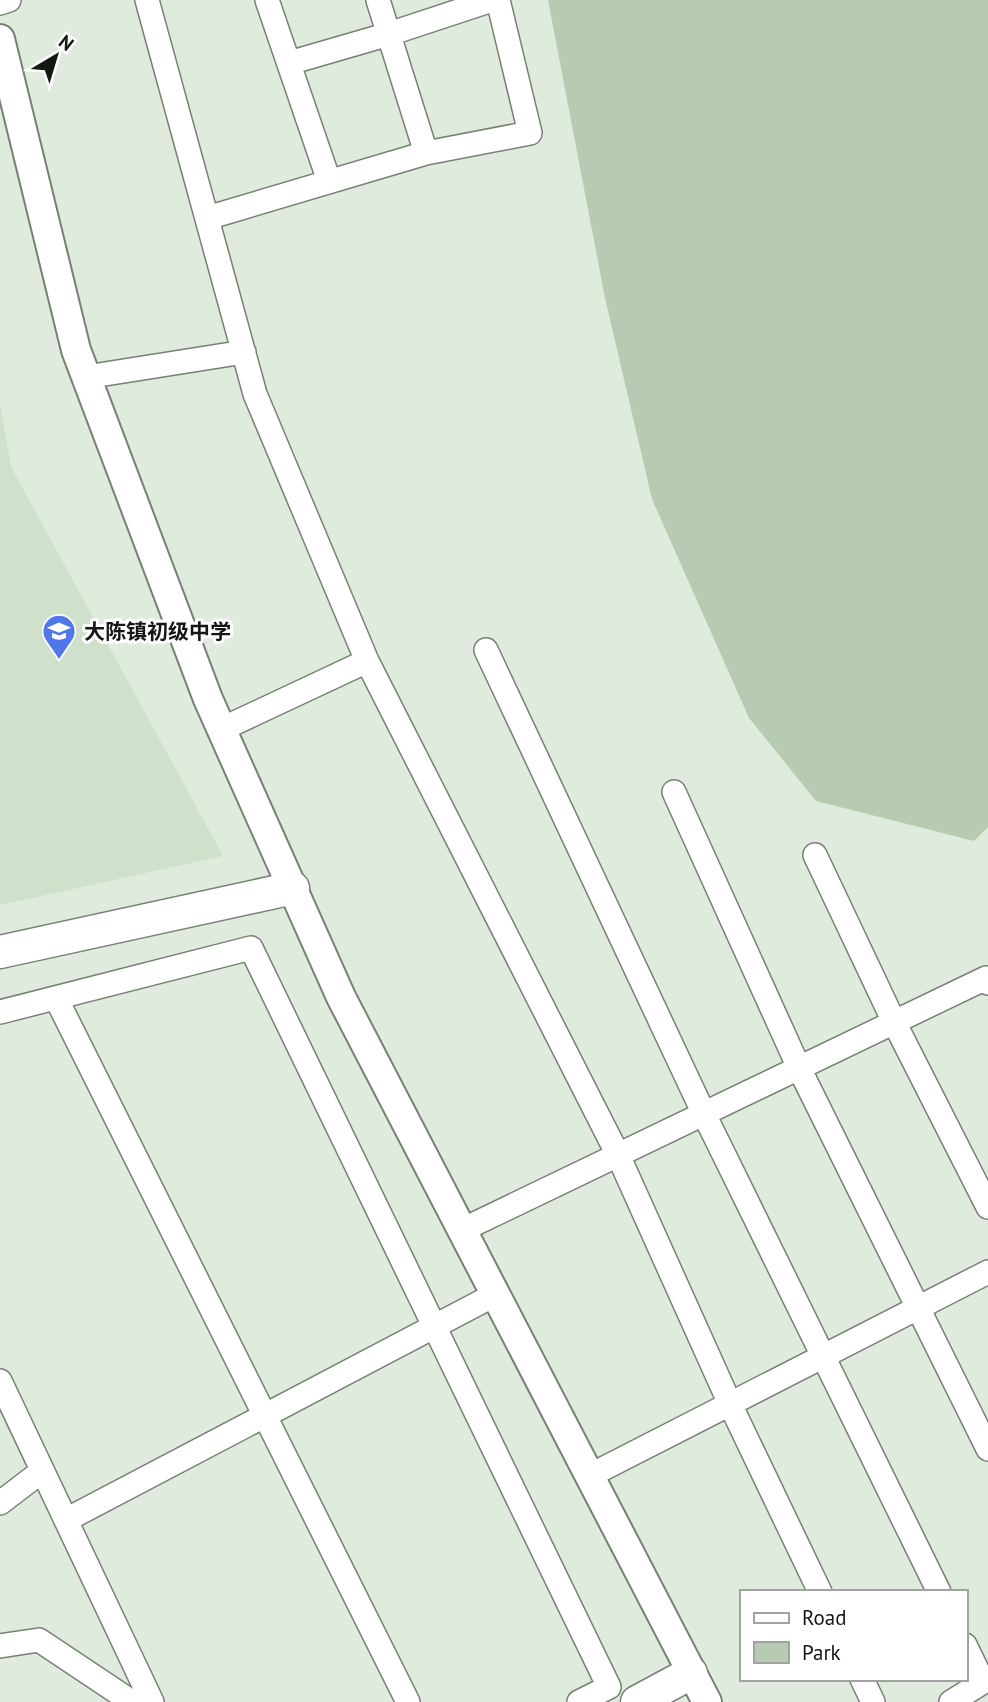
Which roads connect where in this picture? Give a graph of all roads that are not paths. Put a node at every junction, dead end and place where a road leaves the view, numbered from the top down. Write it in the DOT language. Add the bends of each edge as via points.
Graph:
graph roads {
  1 [pos="9,0"];
  2 [pos="147,0"];
  3 [pos="267,0"];
  4 [pos="379,0"];
  5 [pos="492,0"];
  6 [pos="498,0"];
  7 [pos="0,3"];
  8 [pos="389,34"];
  9 [pos="0,39"];
  10 [pos="289,63"];
  11 [pos="426,153"];
  12 [pos="329,181"];
  13 [pos="207,218"];
  14 [pos="244,352"];
  15 [pos="86,377"];
  16 [pos="486,650"];
  17 [pos="366,661"];
  18 [pos="222,729"];
  19 [pos="674,792"];
  20 [pos="815,855"];
  21 [pos="293,888"];
  22 [pos="0,952"];
  23 [pos="988,983"];
  24 [pos="56,998"];
  25 [pos="0,1012"];
  26 [pos="894,1022"];
  27 [pos="799,1068"];
  28 [pos="704,1114"];
  29 [pos="618,1155"];
  30 [pos="988,1207"];
  31 [pos="462,1230"];
  32 [pos="988,1272"];
  33 [pos="496,1294"];
  34 [pos="918,1308"];
  35 [pos="435,1326"];
  36 [pos="823,1356"];
  37 [pos="0,1381"];
  38 [pos="730,1404"];
  39 [pos="265,1415"];
  40 [pos="988,1449"];
  41 [pos="42,1471"];
  42 [pos="589,1476"];
  43 [pos="0,1503"];
  44 [pos="66,1520"];
  45 [pos="819,1590"];
  46 [pos="938,1590"];
  47 [pos="0,1646"];
  48 [pos="967,1648"];
  49 [pos="691,1673"];
  50 [pos="863,1681"];
  51 [pos="986,1681"];
  52 [pos="132,1702"];
  53 [pos="152,1702"];
  54 [pos="408,1702"];
  55 [pos="579,1702"];
  56 [pos="637,1702"];
  57 [pos="707,1702"];
  58 [pos="873,1702"];
  59 [pos="951,1702"];
  1 -- 7 [label="street"];
  2 -- 13 [label="street"];
  3 -- 10 [label="street"];
  4 -- 8 [label="street"];
  5 -- 8 [label="street"];
  6 -- 11 [label="street" via="530,133"];
  8 -- 10 [label="street"];
  8 -- 11 [label="street"];
  9 -- 15 [label="street"];
  10 -- 12 [label="street"];
  11 -- 12 [label="street"];
  12 -- 13 [label="street"];
  13 -- 14 [label="street"];
  14 -- 15 [label="street"];
  14 -- 17 [label="street" via="255,394"];
  15 -- 18 [label="street"];
  16 -- 28 [label="street"];
  17 -- 18 [label="street"];
  17 -- 29 [label="street"];
  18 -- 21 [label="street"];
  19 -- 27 [label="street"];
  20 -- 26 [label="street"];
  21 -- 22 [label="main road"];
  21 -- 31 [label="street" via="341,997"];
  23 -- 26 [label="street" via="986,978"];
  24 -- 25 [label="street"];
  24 -- 35 [label="street" via="251,948"];
  24 -- 39 [label="street"];
  26 -- 27 [label="street"];
  26 -- 30 [label="street"];
  27 -- 28 [label="street"];
  27 -- 34 [label="street"];
  28 -- 29 [label="street"];
  28 -- 36 [label="street"];
  29 -- 31 [label="street"];
  29 -- 38 [label="street"];
  31 -- 33 [label="street"];
  32 -- 34 [label="street"];
  33 -- 35 [label="street"];
  33 -- 42 [label="street"];
  34 -- 36 [label="street"];
  34 -- 40 [label="street"];
  35 -- 39 [label="street"];
  35 -- 55 [label="street" via="609,1687"];
  36 -- 38 [label="street"];
  36 -- 46 [label="street"];
  37 -- 41 [label="street"];
  38 -- 42 [label="street"];
  38 -- 45 [label="street"];
  39 -- 44 [label="street"];
  39 -- 54 [label="street"];
  41 -- 43 [label="street"];
  41 -- 44 [label="street"];
  42 -- 49 [label="street"];
  44 -- 53 [label="street"];
  47 -- 52 [label="street" via="39,1640"];
  48 -- 51 [label="street"];
  49 -- 56 [label="main road"];
  49 -- 57 [label="street"];
  50 -- 58 [label="street"];
  51 -- 59 [label="street"];
}
